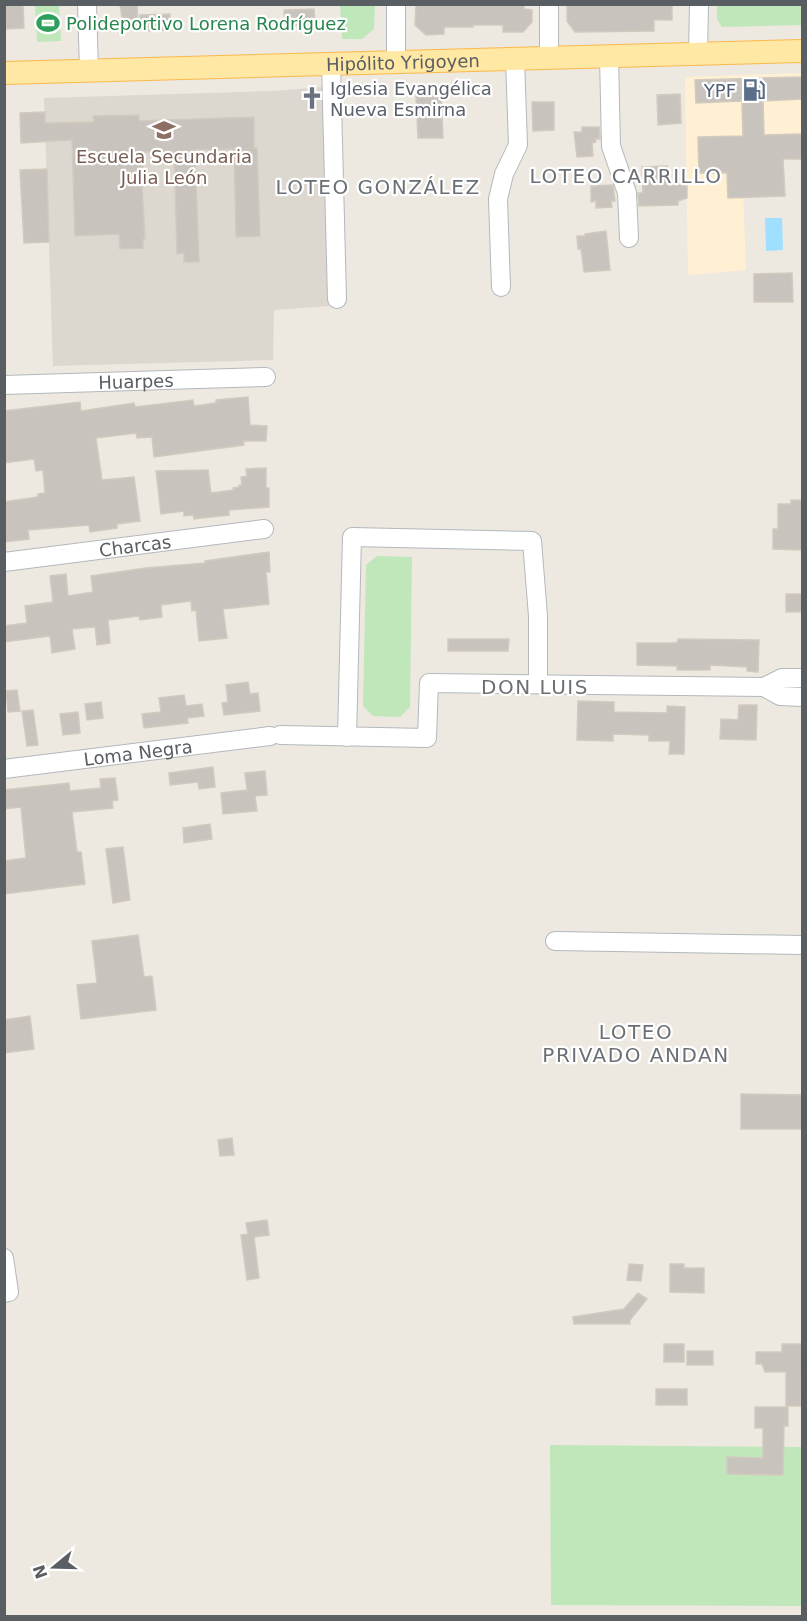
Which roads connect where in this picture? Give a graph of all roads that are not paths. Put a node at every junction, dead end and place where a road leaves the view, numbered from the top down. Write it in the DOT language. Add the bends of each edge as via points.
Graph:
graph roads {
  1 [pos="87,4"];
  2 [pos="396,4"];
  3 [pos="549,4"];
  4 [pos="699,4"];
  5 [pos="802,51"];
  6 [pos="699,54"];
  7 [pos="609,57"];
  8 [pos="549,58"];
  9 [pos="515,59"];
  10 [pos="396,62"];
  11 [pos="331,64"];
  12 [pos="89,71"];
  13 [pos="4,73"];
  14 [pos="629,238"];
  15 [pos="501,288"];
  16 [pos="337,299"];
  17 [pos="266,377"];
  18 [pos="4,385"];
  19 [pos="264,529"];
  20 [pos="4,562"];
  21 [pos="802,678"];
  22 [pos="538,684"];
  23 [pos="764,687"];
  24 [pos="802,697"];
  25 [pos="347,736"];
  26 [pos="4,769"];
  27 [pos="555,941"];
  28 [pos="802,945"];
  29 [pos="4,1258"];
  30 [pos="7,1292"];
  1 -- 12 [label="street"];
  2 -- 10 [label="street"];
  3 -- 8 [label="street"];
  4 -- 6 [label="street"];
  5 -- 6 [label="main road, Hipólito Yrigoyen"];
  6 -- 7 [label="main road, Hipólito Yrigoyen"];
  7 -- 8 [label="main road, Hipólito Yrigoyen"];
  7 -- 14 [label="street" via="611,146 627,193"];
  8 -- 9 [label="main road, Hipólito Yrigoyen"];
  9 -- 10 [label="main road, Hipólito Yrigoyen"];
  9 -- 15 [label="street" via="518,145 504,174 498,199"];
  10 -- 11 [label="main road, Hipólito Yrigoyen"];
  11 -- 12 [label="main road, Hipólito Yrigoyen"];
  11 -- 16 [label="street"];
  12 -- 13 [label="main road, Hipólito Yrigoyen"];
  17 -- 18 [label="street, Huarpes"];
  19 -- 20 [label="street, Charcas"];
  21 -- 23 [label="street" via="782,678"];
  22 -- 23 [label="street"];
  22 -- 25 [label="street, Loma Negra" via="429,683 427,738"];
  22 -- 25 [label="street" via="532,541 352,537"];
  23 -- 24 [label="street" via="780,696"];
  25 -- 26 [label="street, Loma Negra" via="275,736"];
  27 -- 28 [label="street"];
  29 -- 30 [label="street"];
}
